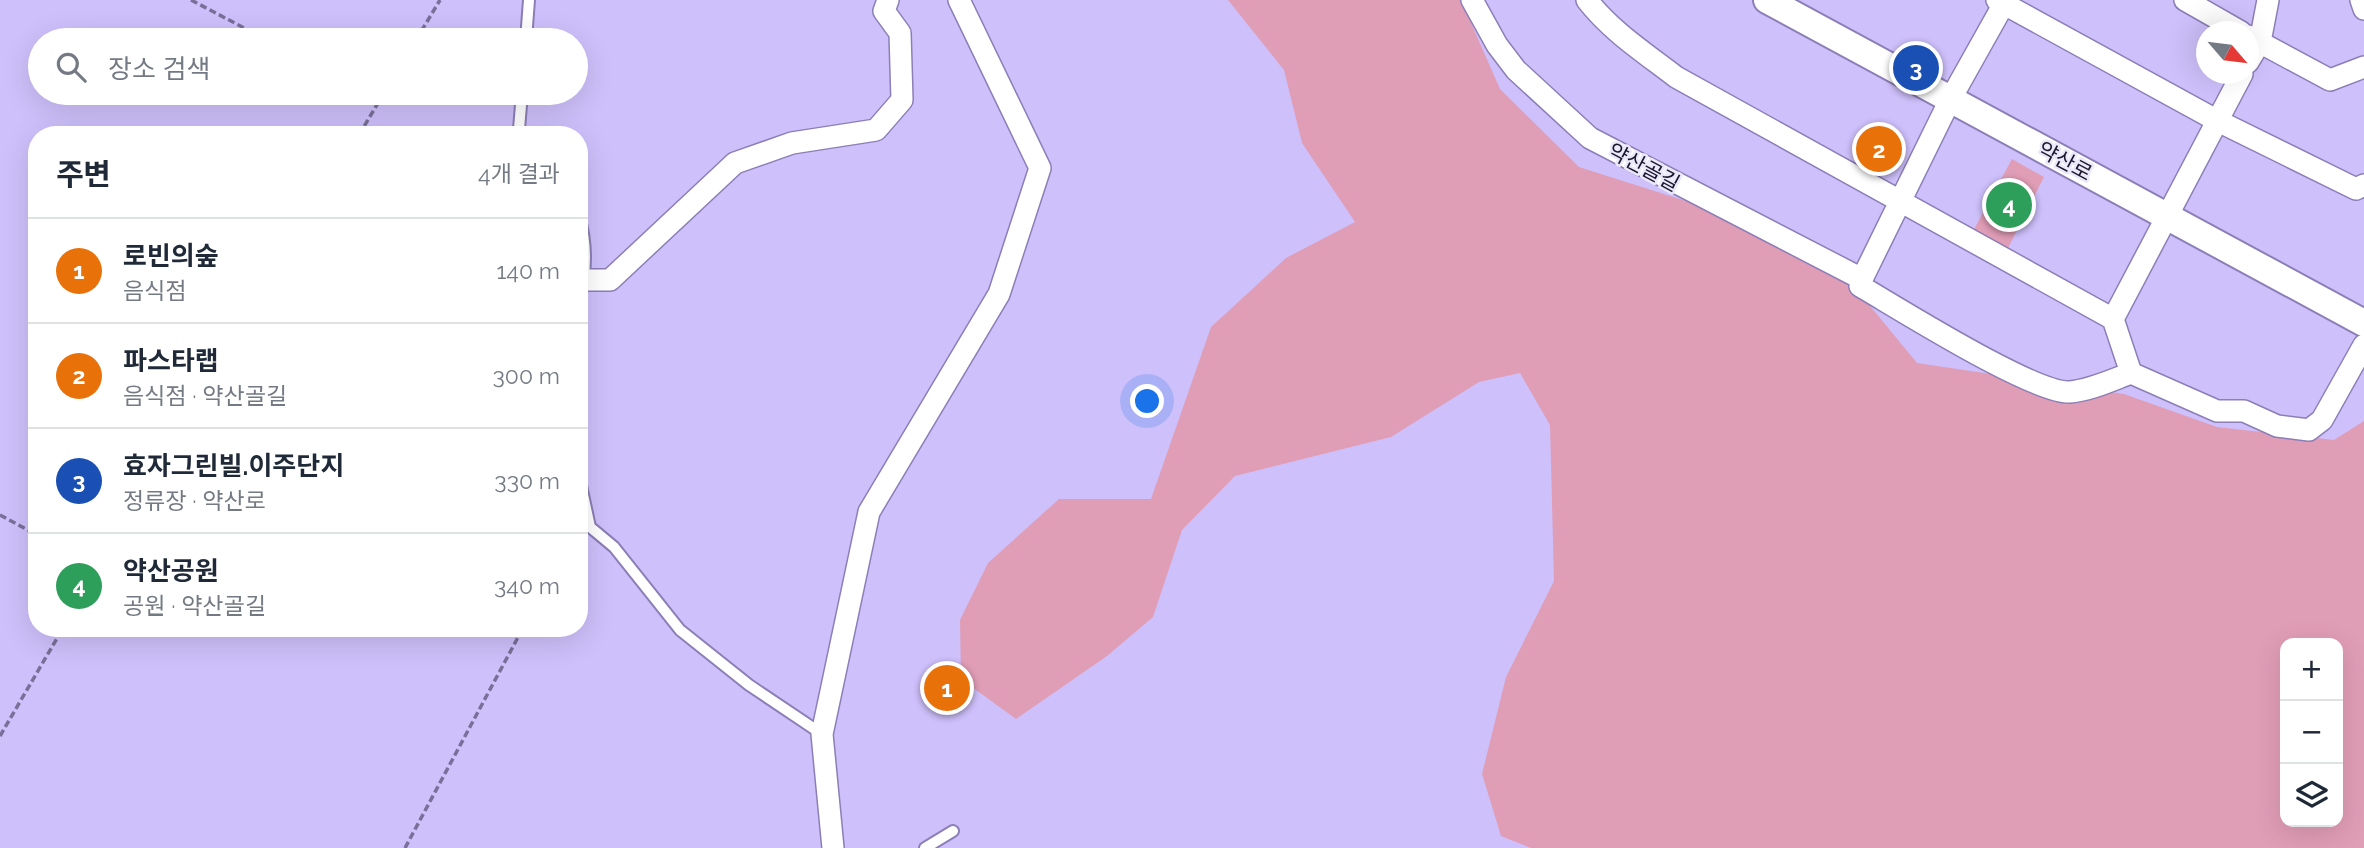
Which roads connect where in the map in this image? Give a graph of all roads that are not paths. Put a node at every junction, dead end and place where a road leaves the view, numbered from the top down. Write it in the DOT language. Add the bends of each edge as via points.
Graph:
graph roads {
  1 [pos="529,0"];
  2 [pos="888,0"];
  3 [pos="959,0"];
  4 [pos="1472,0"];
  5 [pos="1587,0"];
  6 [pos="1767,0"];
  7 [pos="2185,0"];
  8 [pos="2268,0"];
  9 [pos="2361,0"];
  10 [pos="2002,1"];
  11 [pos="2364,9"];
  12 [pos="2222,21"];
  13 [pos="2259,25"];
  14 [pos="527,28"];
  15 [pos="2259,42"];
  16 [pos="2364,67"];
  17 [pos="2236,84"];
  18 [pos="1950,100"];
  19 [pos="521,105"];
  20 [pos="2216,120"];
  21 [pos="519,126"];
  22 [pos="2364,186"];
  23 [pos="1901,199"];
  24 [pos="2169,217"];
  25 [pos="1861,279"];
  26 [pos="588,287"];
  27 [pos="2113,318"];
  28 [pos="2364,323"];
  29 [pos="2364,345"];
  30 [pos="2131,373"];
  31 [pos="588,518"];
  32 [pos="590,527"];
  33 [pos="822,734"];
  34 [pos="953,831"];
  35 [pos="833,848"];
  36 [pos="925,848"];
  1 -- 14 [label="lane"];
  2 -- 26 [label="street" via="884,11 900,33 902,100 876,130 792,143 735,163 610,279"];
  3 -- 33 [label="street" via="1040,168 999,293 869,512"];
  4 -- 25 [label="street, 약산골길" via="1516,70 1590,138"];
  5 -- 23 [label="street" via="1676,77"];
  6 -- 18 [label="street, 약산로"];
  7 -- 12 [label="street"];
  8 -- 13 [label="street"];
  9 -- 11 [label="street"];
  10 -- 18 [label="street"];
  10 -- 20 [label="street"];
  15 -- 16 [label="street" via="2330,80"];
  17 -- 20 [label="street"];
  18 -- 23 [label="street"];
  18 -- 24 [label="street, 약산로"];
  19 -- 21 [label="lane"];
  20 -- 22 [label="street" via="2356,189"];
  20 -- 24 [label="street"];
  23 -- 25 [label="street"];
  23 -- 27 [label="street"];
  24 -- 27 [label="street"];
  24 -- 28 [label="street, 약산로"];
  25 -- 30 [label="street, 약산골길" via="1860,286 2025,379 2067,392"];
  27 -- 30 [label="street"];
  29 -- 30 [label="street" via="2322,420 2309,430 2277,426 2244,411 2217,411"];
  31 -- 32 [label="lane"];
  32 -- 33 [label="lane" via="614,547 680,630 749,685"];
  33 -- 35 [label="street"];
  34 -- 36 [label="lane"];
}
